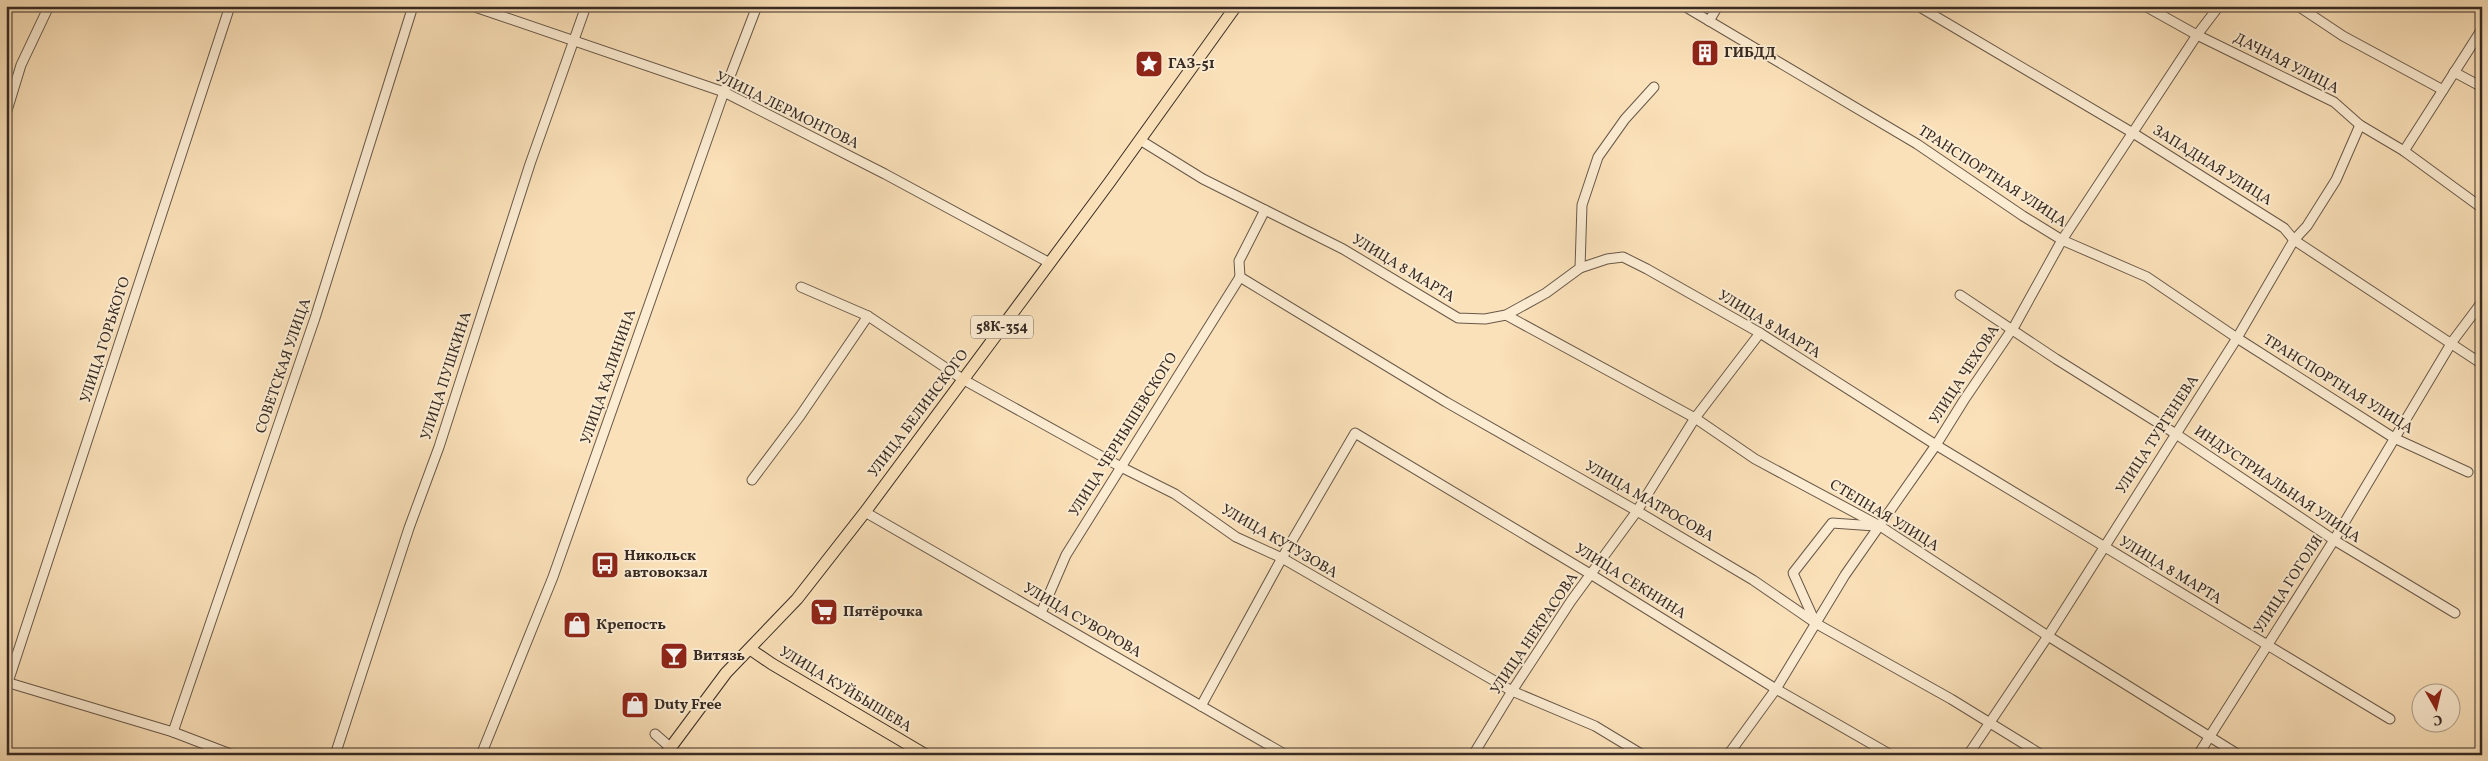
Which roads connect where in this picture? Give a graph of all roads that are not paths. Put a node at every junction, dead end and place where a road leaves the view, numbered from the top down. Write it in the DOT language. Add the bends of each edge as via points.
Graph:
graph roads {
  1 [pos="49,6"];
  2 [pos="230,6"];
  3 [pos="412,6"];
  4 [pos="472,6"];
  5 [pos="586,6"];
  6 [pos="756,6"];
  7 [pos="1236,6"];
  8 [pos="1684,6"];
  9 [pos="1718,6"];
  10 [pos="1918,6"];
  11 [pos="2145,6"];
  12 [pos="2219,6"];
  13 [pos="2298,6"];
  14 [pos="1709,21"];
  15 [pos="2482,29"];
  16 [pos="2197,34"];
  17 [pos="574,41"];
  18 [pos="2454,72"];
  19 [pos="2482,86"];
  20 [pos="1654,87"];
  21 [pos="2443,90"];
  22 [pos="724,92"];
  23 [pos="6,114"];
  24 [pos="2360,125"];
  25 [pos="2133,133"];
  26 [pos="1140,140"];
  27 [pos="2404,151"];
  28 [pos="2482,208"];
  29 [pos="1265,210"];
  30 [pos="2062,240"];
  31 [pos="2294,240"];
  32 [pos="1048,262"];
  33 [pos="1580,268"];
  34 [pos="1240,277"];
  35 [pos="801,287"];
  36 [pos="1960,295"];
  37 [pos="2482,302"];
  38 [pos="1506,315"];
  39 [pos="868,316"];
  40 [pos="2012,330"];
  41 [pos="1760,333"];
  42 [pos="2236,338"];
  43 [pos="2452,342"];
  44 [pos="2482,364"];
  45 [pos="964,380"];
  46 [pos="1694,418"];
  47 [pos="2176,434"];
  48 [pos="2394,438"];
  49 [pos="1936,445"];
  50 [pos="1121,467"];
  51 [pos="2468,472"];
  52 [pos="752,480"];
  53 [pos="1637,510"];
  54 [pos="865,512"];
  55 [pos="1880,526"];
  56 [pos="2334,540"];
  57 [pos="2103,546"];
  58 [pos="1282,558"];
  59 [pos="1592,575"];
  60 [pos="1041,613"];
  61 [pos="2455,613"];
  62 [pos="1816,624"];
  63 [pos="2048,636"];
  64 [pos="2266,645"];
  65 [pos="750,649"];
  66 [pos="7,682"];
  67 [pos="1776,689"];
  68 [pos="1512,691"];
  69 [pos="1201,706"];
  70 [pos="2390,719"];
  71 [pos="1991,722"];
  72 [pos="173,732"];
  73 [pos="655,734"];
  74 [pos="2210,738"];
  75 [pos="668,751"];
  76 [pos="233,755"];
  77 [pos="335,755"];
  78 [pos="481,755"];
  79 [pos="926,755"];
  80 [pos="1286,755"];
  81 [pos="1473,755"];
  82 [pos="1643,755"];
  83 [pos="1728,755"];
  84 [pos="1891,755"];
  85 [pos="1968,755"];
  86 [pos="2042,755"];
  87 [pos="2198,755"];
  88 [pos="2239,755"];
  1 -- 23 [label="street" via="20,66"];
  2 -- 66 [label="street, УЛИЦА ГОРЬКОГО"];
  3 -- 72 [label="street, СОВЕТСКАЯ УЛИЦА" via="312,327"];
  4 -- 17 [label="street, УЛИЦА ЛЕРМОНТОВА"];
  5 -- 17 [label="street, УЛИЦА ПУШКИНА"];
  6 -- 22 [label="street, УЛИЦА КАЛИНИНА"];
  7 -- 26 [label="main road, УЛИЦА БЕЛИНСКОГО / 58К-354"];
  8 -- 14 [label="street, ТРАНСПОРТНАЯ УЛИЦА"];
  9 -- 14 [label="street"];
  10 -- 25 [label="street, ЗАПАДНАЯ УЛИЦА"];
  11 -- 16 [label="street, ДАЧНАЯ УЛИЦА"];
  12 -- 16 [label="street, УЛИЦА ЧЕХОВА"];
  13 -- 21 [label="street" via="2343,36"];
  14 -- 30 [label="street, ТРАНСПОРТНАЯ УЛИЦА" via="1917,144"];
  15 -- 18 [label="street"];
  16 -- 24 [label="street, ДАЧНАЯ УЛИЦА" via="2334,102"];
  16 -- 25 [label="street, УЛИЦА ЧЕХОВА"];
  17 -- 22 [label="street, УЛИЦА ЛЕРМОНТОВА"];
  17 -- 77 [label="street, УЛИЦА ПУШКИНА" via="530,164"];
  18 -- 19 [label="street"];
  18 -- 21 [label="street"];
  20 -- 33 [label="street" via="1624,119 1598,157 1582,205"];
  21 -- 27 [label="street"];
  22 -- 32 [label="street, УЛИЦА ЛЕРМОНТОВА"];
  22 -- 78 [label="street, УЛИЦА КАЛИНИНА" via="553,577"];
  24 -- 27 [label="street, ДАЧНАЯ УЛИЦА"];
  24 -- 31 [label="street, УЛИЦА ТУРГЕНЕВА" via="2336,180 2307,226"];
  25 -- 30 [label="street, УЛИЦА ЧЕХОВА"];
  25 -- 31 [label="street, ЗАПАДНАЯ УЛИЦА" via="2284,228"];
  26 -- 29 [label="street, УЛИЦА 8 МАРТА" via="1203,179"];
  26 -- 32 [label="main road, УЛИЦА БЕЛИНСКОГО / 58К-354"];
  27 -- 28 [label="street, ДАЧНАЯ УЛИЦА"];
  29 -- 34 [label="street" via="1239,261"];
  29 -- 38 [label="street, УЛИЦА 8 МАРТА" via="1343,250 1458,318 1485,319"];
  30 -- 40 [label="street, УЛИЦА ЧЕХОВА"];
  30 -- 42 [label="street, ТРАНСПОРТНАЯ УЛИЦА" via="2147,277"];
  31 -- 42 [label="street, УЛИЦА ТУРГЕНЕВА"];
  31 -- 43 [label="street, ЗАПАДНАЯ УЛИЦА"];
  32 -- 45 [label="main road, УЛИЦА БЕЛИНСКОГО / 58К-354"];
  33 -- 38 [label="street, УЛИЦА 8 МАРТА" via="1546,293"];
  33 -- 41 [label="street, УЛИЦА 8 МАРТА" via="1623,257"];
  34 -- 50 [label="street, УЛИЦА ЧЕРНЫШЕВСКОГО"];
  34 -- 53 [label="street, УЛИЦА МАТРОСОВА" via="1446,402"];
  35 -- 39 [label="street, УЛИЦА КУТУЗОВА"];
  36 -- 40 [label="street, ИНДУСТРИАЛЬНАЯ УЛИЦА"];
  37 -- 43 [label="street, УЛИЦА ГОГОЛЯ"];
  38 -- 46 [label="street, СТЕПНАЯ УЛИЦА"];
  39 -- 45 [label="street, УЛИЦА КУТУЗОВА"];
  39 -- 52 [label="street"];
  40 -- 47 [label="street, ИНДУСТРИАЛЬНАЯ УЛИЦА"];
  40 -- 49 [label="street, УЛИЦА ЧЕХОВА"];
  41 -- 46 [label="street, УЛИЦА НЕКРАСОВА"];
  41 -- 49 [label="street, УЛИЦА 8 МАРТА"];
  42 -- 47 [label="street, УЛИЦА ТУРГЕНЕВА"];
  42 -- 48 [label="street, ТРАНСПОРТНАЯ УЛИЦА"];
  43 -- 44 [label="street, ЗАПАДНАЯ УЛИЦА"];
  43 -- 48 [label="street, УЛИЦА ГОГОЛЯ"];
  45 -- 50 [label="street, УЛИЦА КУТУЗОВА"];
  45 -- 54 [label="main road, УЛИЦА БЕЛИНСКОГО / 58К-354"];
  46 -- 53 [label="street, УЛИЦА НЕКРАСОВА"];
  46 -- 55 [label="street, СТЕПНАЯ УЛИЦА" via="1754,459"];
  47 -- 56 [label="street, ИНДУСТРИАЛЬНАЯ УЛИЦА"];
  47 -- 57 [label="street, УЛИЦА ТУРГЕНЕВА"];
  48 -- 51 [label="street, ТРАНСПОРТНАЯ УЛИЦА"];
  48 -- 56 [label="street, УЛИЦА ГОГОЛЯ"];
  49 -- 55 [label="street, УЛИЦА ЧЕХОВА"];
  49 -- 57 [label="street, УЛИЦА 8 МАРТА"];
  50 -- 58 [label="street, УЛИЦА КУТУЗОВА" via="1175,494 1236,537"];
  50 -- 60 [label="street, УЛИЦА ЧЕРНЫШЕВСКОГО" via="1066,555"];
  53 -- 59 [label="street, УЛИЦА НЕКРАСОВА"];
  53 -- 62 [label="street, УЛИЦА МАТРОСОВА" via="1753,580"];
  54 -- 60 [label="street, УЛИЦА СУВОРОВА"];
  54 -- 65 [label="main road, УЛИЦА БЕЛИНСКОГО / 58К-354" via="797,599"];
  55 -- 62 [label="street, УЛИЦА ЧЕХОВА" via="1845,575"];
  55 -- 62 [label="street" via="1832,524 1793,573"];
  55 -- 63 [label="street, СТЕПНАЯ УЛИЦА"];
  56 -- 61 [label="street, ИНДУСТРИАЛЬНАЯ УЛИЦА"];
  56 -- 64 [label="street, УЛИЦА ГОГОЛЯ"];
  57 -- 63 [label="street, УЛИЦА ТУРГЕНЕВА"];
  57 -- 64 [label="street, УЛИЦА 8 МАРТА"];
  58 -- 59 [label="street, УЛИЦА СЕКНИНА" via="1355,434"];
  58 -- 68 [label="street, УЛИЦА КУТУЗОВА"];
  58 -- 69 [label="street"];
  59 -- 67 [label="street, УЛИЦА СЕКНИНА"];
  59 -- 68 [label="street, УЛИЦА НЕКРАСОВА" via="1571,601"];
  60 -- 69 [label="street, УЛИЦА СУВОРОВА"];
  62 -- 67 [label="street, УЛИЦА ЧЕХОВА"];
  62 -- 71 [label="street, УЛИЦА МАТРОСОВА"];
  63 -- 71 [label="street, УЛИЦА ТУРГЕНЕВА"];
  63 -- 74 [label="street, СТЕПНАЯ УЛИЦА"];
  64 -- 70 [label="street, УЛИЦА 8 МАРТА"];
  64 -- 74 [label="street, УЛИЦА ГОГОЛЯ"];
  65 -- 75 [label="main road, УЛИЦА БЕЛИНСКОГО" via="726,673"];
  65 -- 79 [label="main road, УЛИЦА КУЙБЫШЕВА"];
  66 -- 72 [label="street"];
  67 -- 83 [label="street, УЛИЦА ЧЕХОВА"];
  67 -- 84 [label="street, УЛИЦА СЕКНИНА"];
  68 -- 81 [label="street, УЛИЦА НЕКРАСОВА"];
  68 -- 82 [label="street, УЛИЦА КУТУЗОВА" via="1595,726"];
  69 -- 80 [label="street, УЛИЦА СУВОРОВА"];
  71 -- 85 [label="street, УЛИЦА ТУРГЕНЕВА"];
  71 -- 86 [label="street, УЛИЦА МАТРОСОВА"];
  72 -- 76 [label="street"];
  73 -- 75 [label="street"];
  74 -- 87 [label="street, УЛИЦА ГОГОЛЯ"];
  74 -- 88 [label="street, СТЕПНАЯ УЛИЦА"];
}
